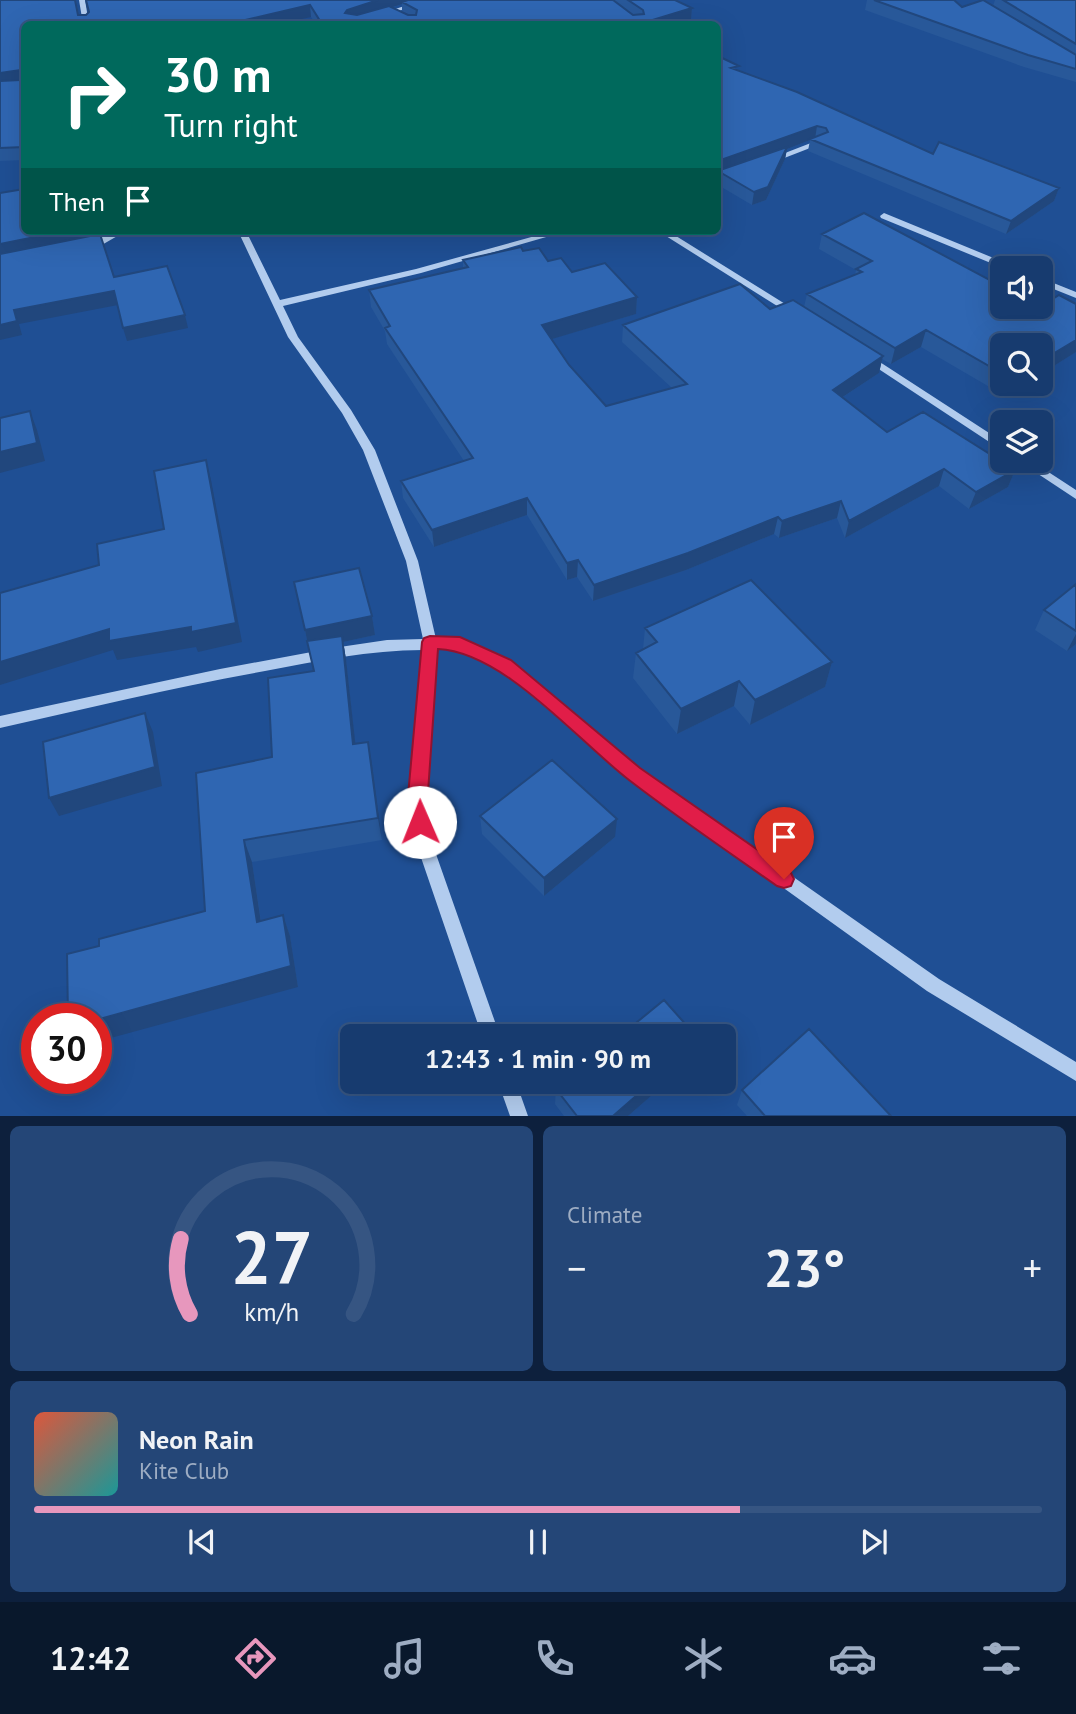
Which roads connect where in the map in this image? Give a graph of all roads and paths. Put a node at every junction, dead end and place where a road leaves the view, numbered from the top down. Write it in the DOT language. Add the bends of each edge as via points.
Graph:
graph roads {
  1 [pos="82,0"];
  2 [pos="430,0"];
  3 [pos="392,13"];
  4 [pos="403,19"];
  5 [pos="86,21"];
  6 [pos="363,21"];
  7 [pos="819,142"];
  8 [pos="755,165"];
  9 [pos="884,216"];
  10 [pos="114,235"];
  11 [pos="244,235"];
  12 [pos="548,235"];
  13 [pos="668,235"];
  14 [pos="78,248"];
  15 [pos="990,260"];
  16 [pos="1053,286"];
  17 [pos="1076,295"];
  18 [pos="277,304"];
  19 [pos="803,318"];
  20 [pos="861,353"];
  21 [pos="990,438"];
  22 [pos="1042,473"];
  23 [pos="1076,495"];
  24 [pos="430,642"];
  25 [pos="0,722"];
  26 [pos="487,1024"];
  27 [pos="1076,1072"];
  28 [pos="511,1094"];
  29 [pos="519,1115"];
  1 -- 5 [label="street"];
  2 -- 3 [label="street"];
  3 -- 4 [label="street"];
  3 -- 6 [label="street"];
  7 -- 8 [label="street"];
  9 -- 15 [label="street"];
  10 -- 14 [label="street"];
  11 -- 18 [label="street"];
  12 -- 18 [label="street"];
  13 -- 19 [label="street"];
  16 -- 17 [label="street"];
  18 -- 24 [label="street" via="293,337 369,450 412,561"];
  20 -- 21 [label="street"];
  22 -- 23 [label="street"];
  24 -- 25 [label="street" via="334,653 220,674"];
  24 -- 26 [label="street" via="417,807 422,837"];
  24 -- 27 [label="street" via="460,644 505,665 645,781 933,985"];
  28 -- 29 [label="street"];
}
